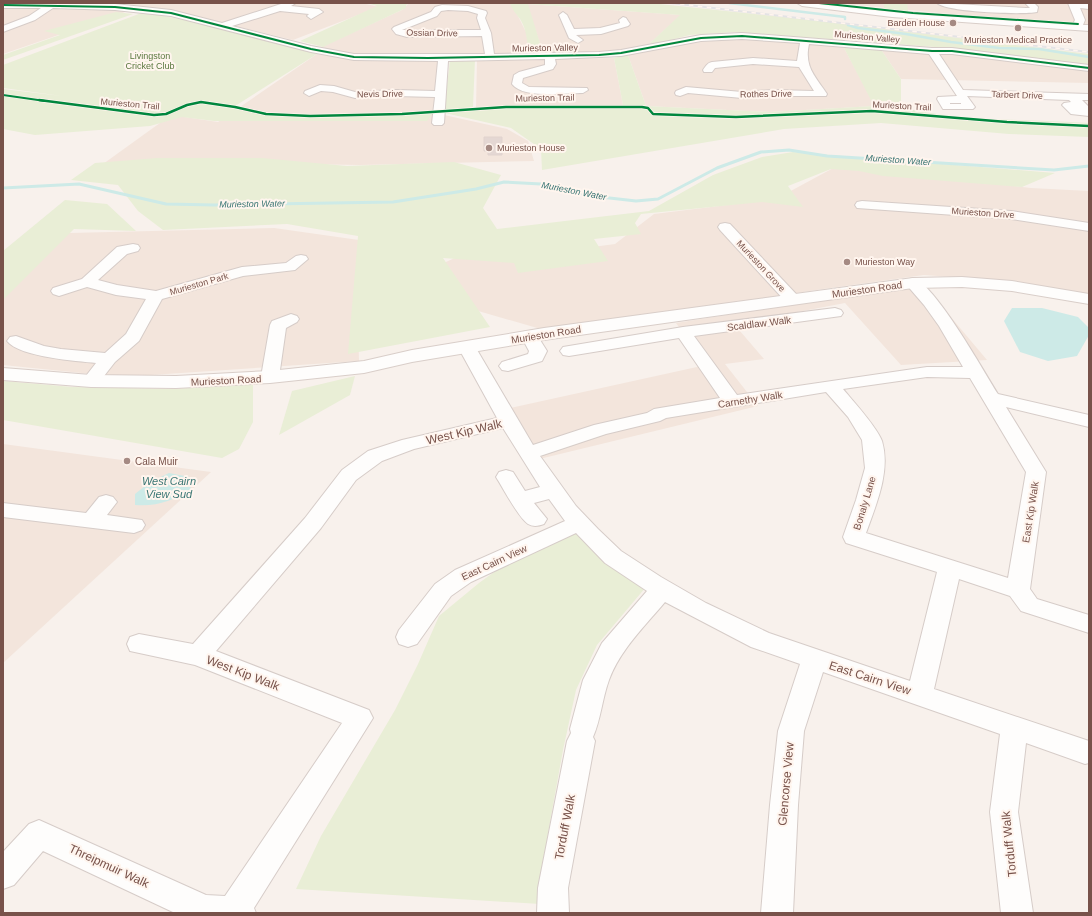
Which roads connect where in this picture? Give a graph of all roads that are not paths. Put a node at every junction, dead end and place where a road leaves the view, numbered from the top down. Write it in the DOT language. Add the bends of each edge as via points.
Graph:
graph roads {
  1 [pos="292,3"];
  2 [pos="802,3"];
  3 [pos="941,3"];
  4 [pos="1029,3"];
  5 [pos="821,4"];
  6 [pos="1074,4"];
  7 [pos="3,5"];
  8 [pos="52,5"];
  9 [pos="1089,6"];
  10 [pos="178,7"];
  11 [pos="280,8"];
  12 [pos="163,12"];
  13 [pos="310,16"];
  14 [pos="567,18"];
  15 [pos="240,21"];
  16 [pos="223,26"];
  17 [pos="637,26"];
  18 [pos="1084,26"];
  19 [pos="3,29"];
  20 [pos="570,32"];
  21 [pos="486,33"];
  22 [pos="283,34"];
  23 [pos="805,40"];
  24 [pos="932,51"];
  25 [pos="599,55"];
  26 [pos="549,56"];
  27 [pos="490,57"];
  28 [pos="443,58"];
  29 [pos="804,64"];
  30 [pos="709,66"];
  31 [pos="1027,66"];
  32 [pos="1089,68"];
  33 [pos="932,69"];
  34 [pos="944,70"];
  35 [pos="1048,72"];
  36 [pos="682,89"];
  37 [pos="583,90"];
  38 [pos="309,92"];
  39 [pos="440,94"];
  40 [pos="822,94"];
  41 [pos="836,94"];
  42 [pos="1081,100"];
  43 [pos="438,123"];
  44 [pos="862,205"];
  45 [pos="1089,227"];
  46 [pos="725,231"];
  47 [pos="123,249"];
  48 [pos="296,266"];
  49 [pos="87,282"];
  50 [pos="913,283"];
  51 [pos="59,291"];
  52 [pos="156,296"];
  53 [pos="792,299"];
  54 [pos="1089,300"];
  55 [pos="835,313"];
  56 [pos="279,322"];
  57 [pos="683,332"];
  58 [pos="529,336"];
  59 [pos="467,347"];
  60 [pos="19,348"];
  61 [pos="569,351"];
  62 [pos="109,358"];
  63 [pos="508,366"];
  64 [pos="976,372"];
  65 [pos="3,374"];
  66 [pos="270,378"];
  67 [pos="91,381"];
  68 [pos="831,387"];
  69 [pos="991,398"];
  70 [pos="732,402"];
  71 [pos="1089,421"];
  72 [pos="510,422"];
  73 [pos="529,453"];
  74 [pos="506,477"];
  75 [pos="553,491"];
  76 [pos="520,500"];
  77 [pos="106,502"];
  78 [pos="3,510"];
  79 [pos="536,519"];
  80 [pos="91,521"];
  81 [pos="579,523"];
  82 [pos="134,525"];
  83 [pos="950,568"];
  84 [pos="661,590"];
  85 [pos="1018,590"];
  86 [pos="1089,624"];
  87 [pos="408,637"];
  88 [pos="139,644"];
  89 [pos="198,655"];
  90 [pos="814,659"];
  91 [pos="920,694"];
  92 [pos="1014,728"];
  93 [pos="1085,752"];
  94 [pos="3,874"];
  95 [pos="232,913"];
  96 [pos="240,913"];
  97 [pos="553,913"];
  98 [pos="776,913"];
  99 [pos="1017,913"];
  1 -- 11 [label="street"];
  2 -- 5 [label="street"];
  3 -- 4 [label="street" via="944,6 964,8 1034,10"];
  5 -- 18 [label="street" via="892,14"];
  6 -- 9 [label="street"];
  6 -- 18 [label="street"];
  7 -- 8 [label="street, Murieston Valley"];
  8 -- 12 [label="street, Murieston Valley"];
  8 -- 19 [label="street" via="32,18"];
  10 -- 12 [label="street"];
  11 -- 13 [label="street" via="323,10"];
  11 -- 15 [label="street"];
  12 -- 16 [label="street, Murieston Valley"];
  14 -- 20 [label="street"];
  15 -- 16 [label="street"];
  15 -- 22 [label="street"];
  16 -- 28 [label="street, Murieston Valley" via="335,55 366,58"];
  17 -- 20 [label="street" via="624,22 601,30"];
  20 -- 25 [label="street" via="577,40 590,44"];
  21 -- 21 [label="street, Ossian Drive" via="407,34 397,29 434,14 438,9 452,7 483,13 481,18"];
  21 -- 27 [label="street, Ossian Drive"];
  23 -- 24 [label="street, Murieston Valley"];
  23 -- 25 [label="street, Murieston Valley" via="718,36"];
  23 -- 29 [label="street" via="802,57"];
  24 -- 31 [label="street, Murieston Valley" via="952,51"];
  24 -- 34 [label="street, Tarbert Drive"];
  25 -- 26 [label="street, Murieston Valley"];
  26 -- 27 [label="street, Murieston Valley"];
  26 -- 37 [label="street" via="549,67 520,75 517,84 528,90 563,87"];
  27 -- 28 [label="street, Murieston Valley"];
  28 -- 39 [label="street"];
  29 -- 30 [label="street" via="753,61"];
  29 -- 40 [label="street"];
  31 -- 32 [label="street, Murieston Valley"];
  31 -- 35 [label="street, Murieston Valley"];
  33 -- 34 [label="street"];
  34 -- 42 [label="street, Tarbert Drive" via="962,96"];
  36 -- 40 [label="street, Rothes Drive" via="742,95"];
  38 -- 39 [label="street, Nevis Drive" via="320,86 355,95"];
  39 -- 43 [label="street"];
  40 -- 41 [label="street, Rothes Drive"];
  44 -- 45 [label="street, Murieston Drive" via="877,209 1011,215"];
  46 -- 53 [label="street, Murieston Grove"];
  47 -- 49 [label="street"];
  48 -- 52 [label="street, Murieston Park" via="243,267"];
  49 -- 51 [label="street"];
  49 -- 52 [label="street, Murieston Park" via="116,290"];
  50 -- 53 [label="street, Murieston Road"];
  50 -- 54 [label="street, Murieston Road" via="962,282 1012,286"];
  50 -- 64 [label="street, East Kip Walk" via="939,314"];
  52 -- 62 [label="street, Murieston Park" via="133,337"];
  53 -- 58 [label="street, Murieston Road"];
  55 -- 57 [label="street, Scaldlaw Walk"];
  56 -- 66 [label="street"];
  57 -- 61 [label="street, Scaldlaw Walk"];
  57 -- 70 [label="street"];
  58 -- 59 [label="street, Murieston Road"];
  58 -- 63 [label="street" via="538,351 536,357"];
  59 -- 66 [label="street, Murieston Road" via="364,367"];
  59 -- 72 [label="street, East Cairn View"];
  60 -- 62 [label="street" via="62,355"];
  62 -- 67 [label="street, Murieston Park"];
  64 -- 68 [label="street, Carnethy Walk" via="927,372"];
  64 -- 69 [label="street, East Kip Walk"];
  65 -- 67 [label="street, Murieston Road"];
  66 -- 67 [label="street, Murieston Road" via="176,382"];
  68 -- 70 [label="street, Carnethy Walk"];
  68 -- 83 [label="street, Bonaly Lane" via="855,414 872,440 875,468 854,537"];
  69 -- 71 [label="street"];
  69 -- 85 [label="street, East Kip Walk" via="1036,472"];
  70 -- 73 [label="street, Carnethy Walk" via="661,413 601,429"];
  72 -- 73 [label="street, East Cairn View"];
  72 -- 89 [label="street, West Kip Walk" via="409,444 376,456 349,475 313,523"];
  73 -- 75 [label="street, East Cairn View"];
  74 -- 76 [label="street"];
  75 -- 76 [label="street"];
  75 -- 81 [label="street, East Cairn View"];
  76 -- 79 [label="street"];
  77 -- 80 [label="street"];
  78 -- 80 [label="street"];
  80 -- 82 [label="street"];
  81 -- 84 [label="street, East Cairn View" via="614,557"];
  81 -- 87 [label="street, East Cairn View" via="463,576 443,590"];
  83 -- 85 [label="street"];
  83 -- 91 [label="street"];
  84 -- 90 [label="street, East Cairn View" via="712,618 760,640"];
  84 -- 97 [label="street, Torduff Walk" via="611,650 596,680 582,735 553,888"];
  85 -- 86 [label="street" via="1029,605"];
  88 -- 89 [label="street"];
  89 -- 95 [label="street, West Kip Walk" via="360,718"];
  90 -- 91 [label="street, East Cairn View"];
  90 -- 98 [label="street, Glencorse View" via="791,731"];
  91 -- 92 [label="street, East Cairn View"];
  92 -- 93 [label="street, East Cairn View"];
  92 -- 99 [label="street, Torduff Walk" via="1004,812"];
  94 -- 95 [label="street, Threipmuir Walk" via="39,834 205,911"];
  95 -- 96 [label="street"];
}
